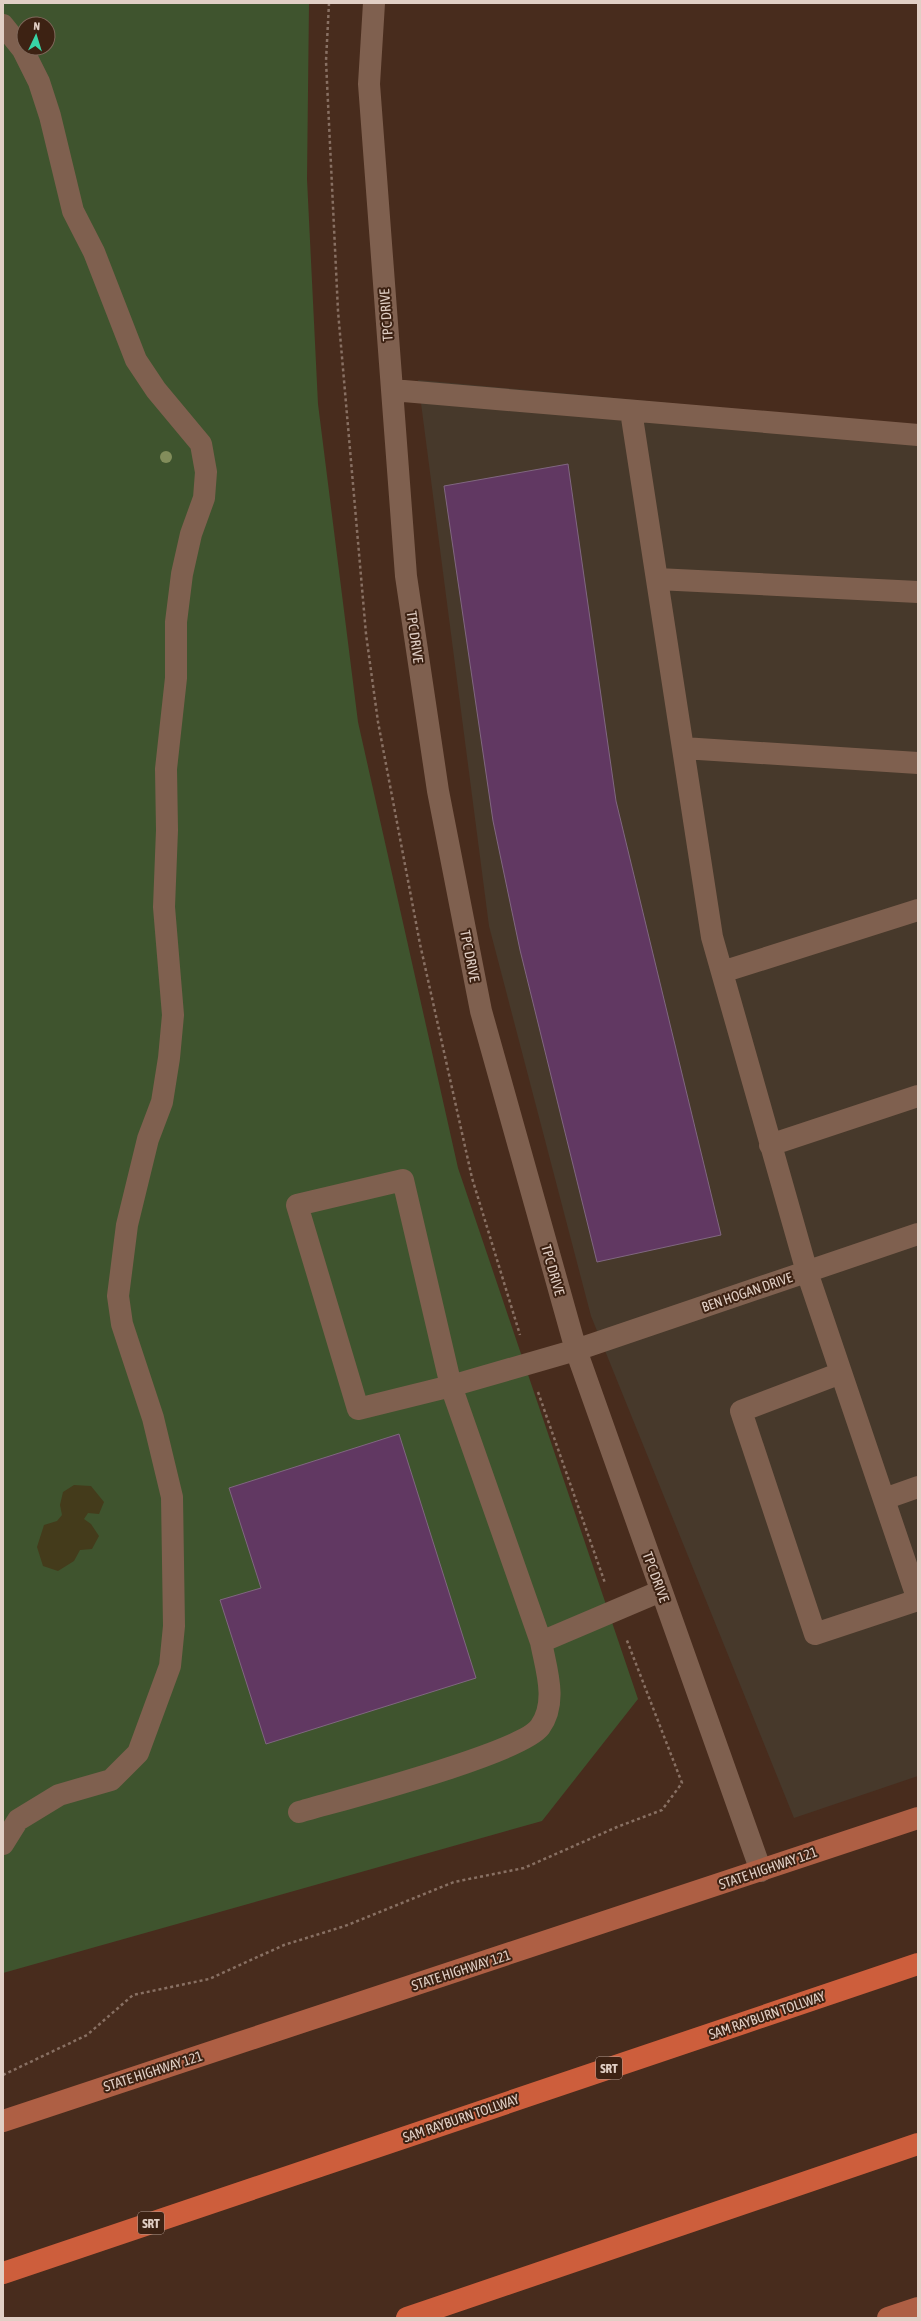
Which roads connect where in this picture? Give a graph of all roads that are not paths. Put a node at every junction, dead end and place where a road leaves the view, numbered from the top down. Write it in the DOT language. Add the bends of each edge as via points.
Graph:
graph roads {
  1 [pos="374,3"];
  2 [pos="3,25"];
  3 [pos="392,390"];
  4 [pos="631,411"];
  5 [pos="918,435"];
  6 [pos="657,579"];
  7 [pos="918,592"];
  8 [pos="683,748"];
  9 [pos="918,763"];
  10 [pos="918,910"];
  11 [pos="722,972"];
  12 [pos="918,1096"];
  13 [pos="770,1145"];
  14 [pos="918,1234"];
  15 [pos="807,1272"];
  16 [pos="576,1350"];
  17 [pos="841,1374"];
  18 [pos="451,1386"];
  19 [pos="918,1487"];
  20 [pos="884,1499"];
  21 [pos="661,1592"];
  22 [pos="918,1600"];
  23 [pos="541,1642"];
  24 [pos="298,1812"];
  25 [pos="918,1818"];
  26 [pos="3,1844"];
  27 [pos="761,1871"];
  28 [pos="918,1964"];
  29 [pos="3,2121"];
  30 [pos="918,2144"];
  31 [pos="3,2273"];
  32 [pos="918,2308"];
  33 [pos="407,2318"];
  34 [pos="888,2318"];
  1 -- 3 [label="street, TPC DRIVE" via="369,84"];
  2 -- 26 [label="street" via="23,50 39,82 50,116 72,211 94,252 136,360 156,390 201,444 206,472 204,498 182,574 176,622 176,678 166,769 168,830 164,907 173,1014 169,1058 162,1102 148,1139 127,1225 118,1296 122,1324 153,1418 172,1497 174,1626 170,1666 138,1753 111,1780 58,1795 18,1820"];
  3 -- 4 [label="street"];
  3 -- 16 [label="street, TPC DRIVE" via="406,576 438,791 481,1011"];
  4 -- 5 [label="street"];
  4 -- 6 [label="street"];
  6 -- 7 [label="street"];
  6 -- 8 [label="street"];
  8 -- 9 [label="street"];
  8 -- 11 [label="street" via="712,937"];
  10 -- 11 [label="street"];
  11 -- 13 [label="street"];
  12 -- 13 [label="street"];
  13 -- 15 [label="street"];
  14 -- 15 [label="street, BEN HOGAN DRIVE"];
  15 -- 16 [label="street, BEN HOGAN DRIVE"];
  15 -- 17 [label="street"];
  16 -- 18 [label="street, BEN HOGAN DRIVE"];
  16 -- 21 [label="street, TPC DRIVE"];
  17 -- 20 [label="street"];
  17 -- 22 [label="street" via="741,1411 815,1634"];
  18 -- 18 [label="street, BEN HOGAN DRIVE" via="403,1180 297,1205 358,1409"];
  18 -- 23 [label="street"];
  19 -- 20 [label="street"];
  20 -- 22 [label="street"];
  21 -- 23 [label="street"];
  21 -- 27 [label="street, TPC DRIVE"];
  23 -- 24 [label="street" via="550,1703 540,1728 519,1742 476,1759"];
  25 -- 27 [label="main road, STATE HIGHWAY 121"];
  27 -- 29 [label="main road, STATE HIGHWAY 121"];
  28 -- 31 [label="highway, SAM RAYBURN TOLLWAY / SRT"];
  30 -- 33 [label="highway"];
  32 -- 34 [label="main road"];
}
